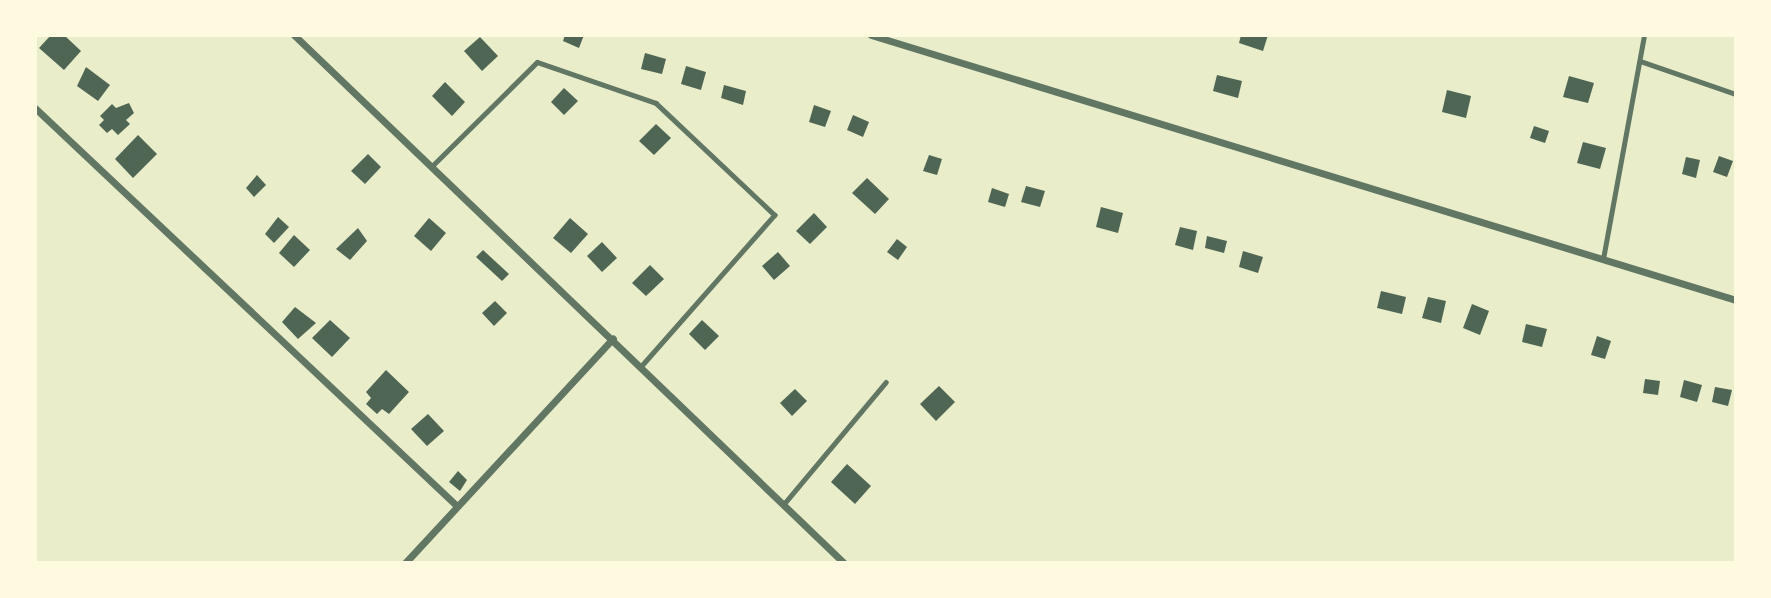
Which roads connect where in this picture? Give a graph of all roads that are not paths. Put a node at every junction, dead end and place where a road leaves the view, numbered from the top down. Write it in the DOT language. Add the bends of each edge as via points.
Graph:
graph roads {
  1 [pos="295,35"];
  2 [pos="871,35"];
  3 [pos="1644,35"];
  4 [pos="1640,61"];
  5 [pos="1736,94"];
  6 [pos="35,108"];
  7 [pos="433,165"];
  8 [pos="1603,260"];
  9 [pos="1736,300"];
  10 [pos="612,338"];
  11 [pos="642,366"];
  12 [pos="886,382"];
  13 [pos="783,505"];
  14 [pos="457,506"];
  15 [pos="405,563"];
  16 [pos="844,563"];
  1 -- 7 [label="street"];
  2 -- 8 [label="street"];
  3 -- 4 [label="lane"];
  4 -- 5 [label="lane"];
  4 -- 8 [label="lane"];
  6 -- 14 [label="street"];
  7 -- 10 [label="street"];
  7 -- 11 [label="lane" via="537,62 656,103 775,215"];
  8 -- 9 [label="street"];
  10 -- 11 [label="street"];
  10 -- 14 [label="street"];
  11 -- 13 [label="street"];
  12 -- 13 [label="lane"];
  13 -- 16 [label="street"];
  14 -- 15 [label="street"];
}
